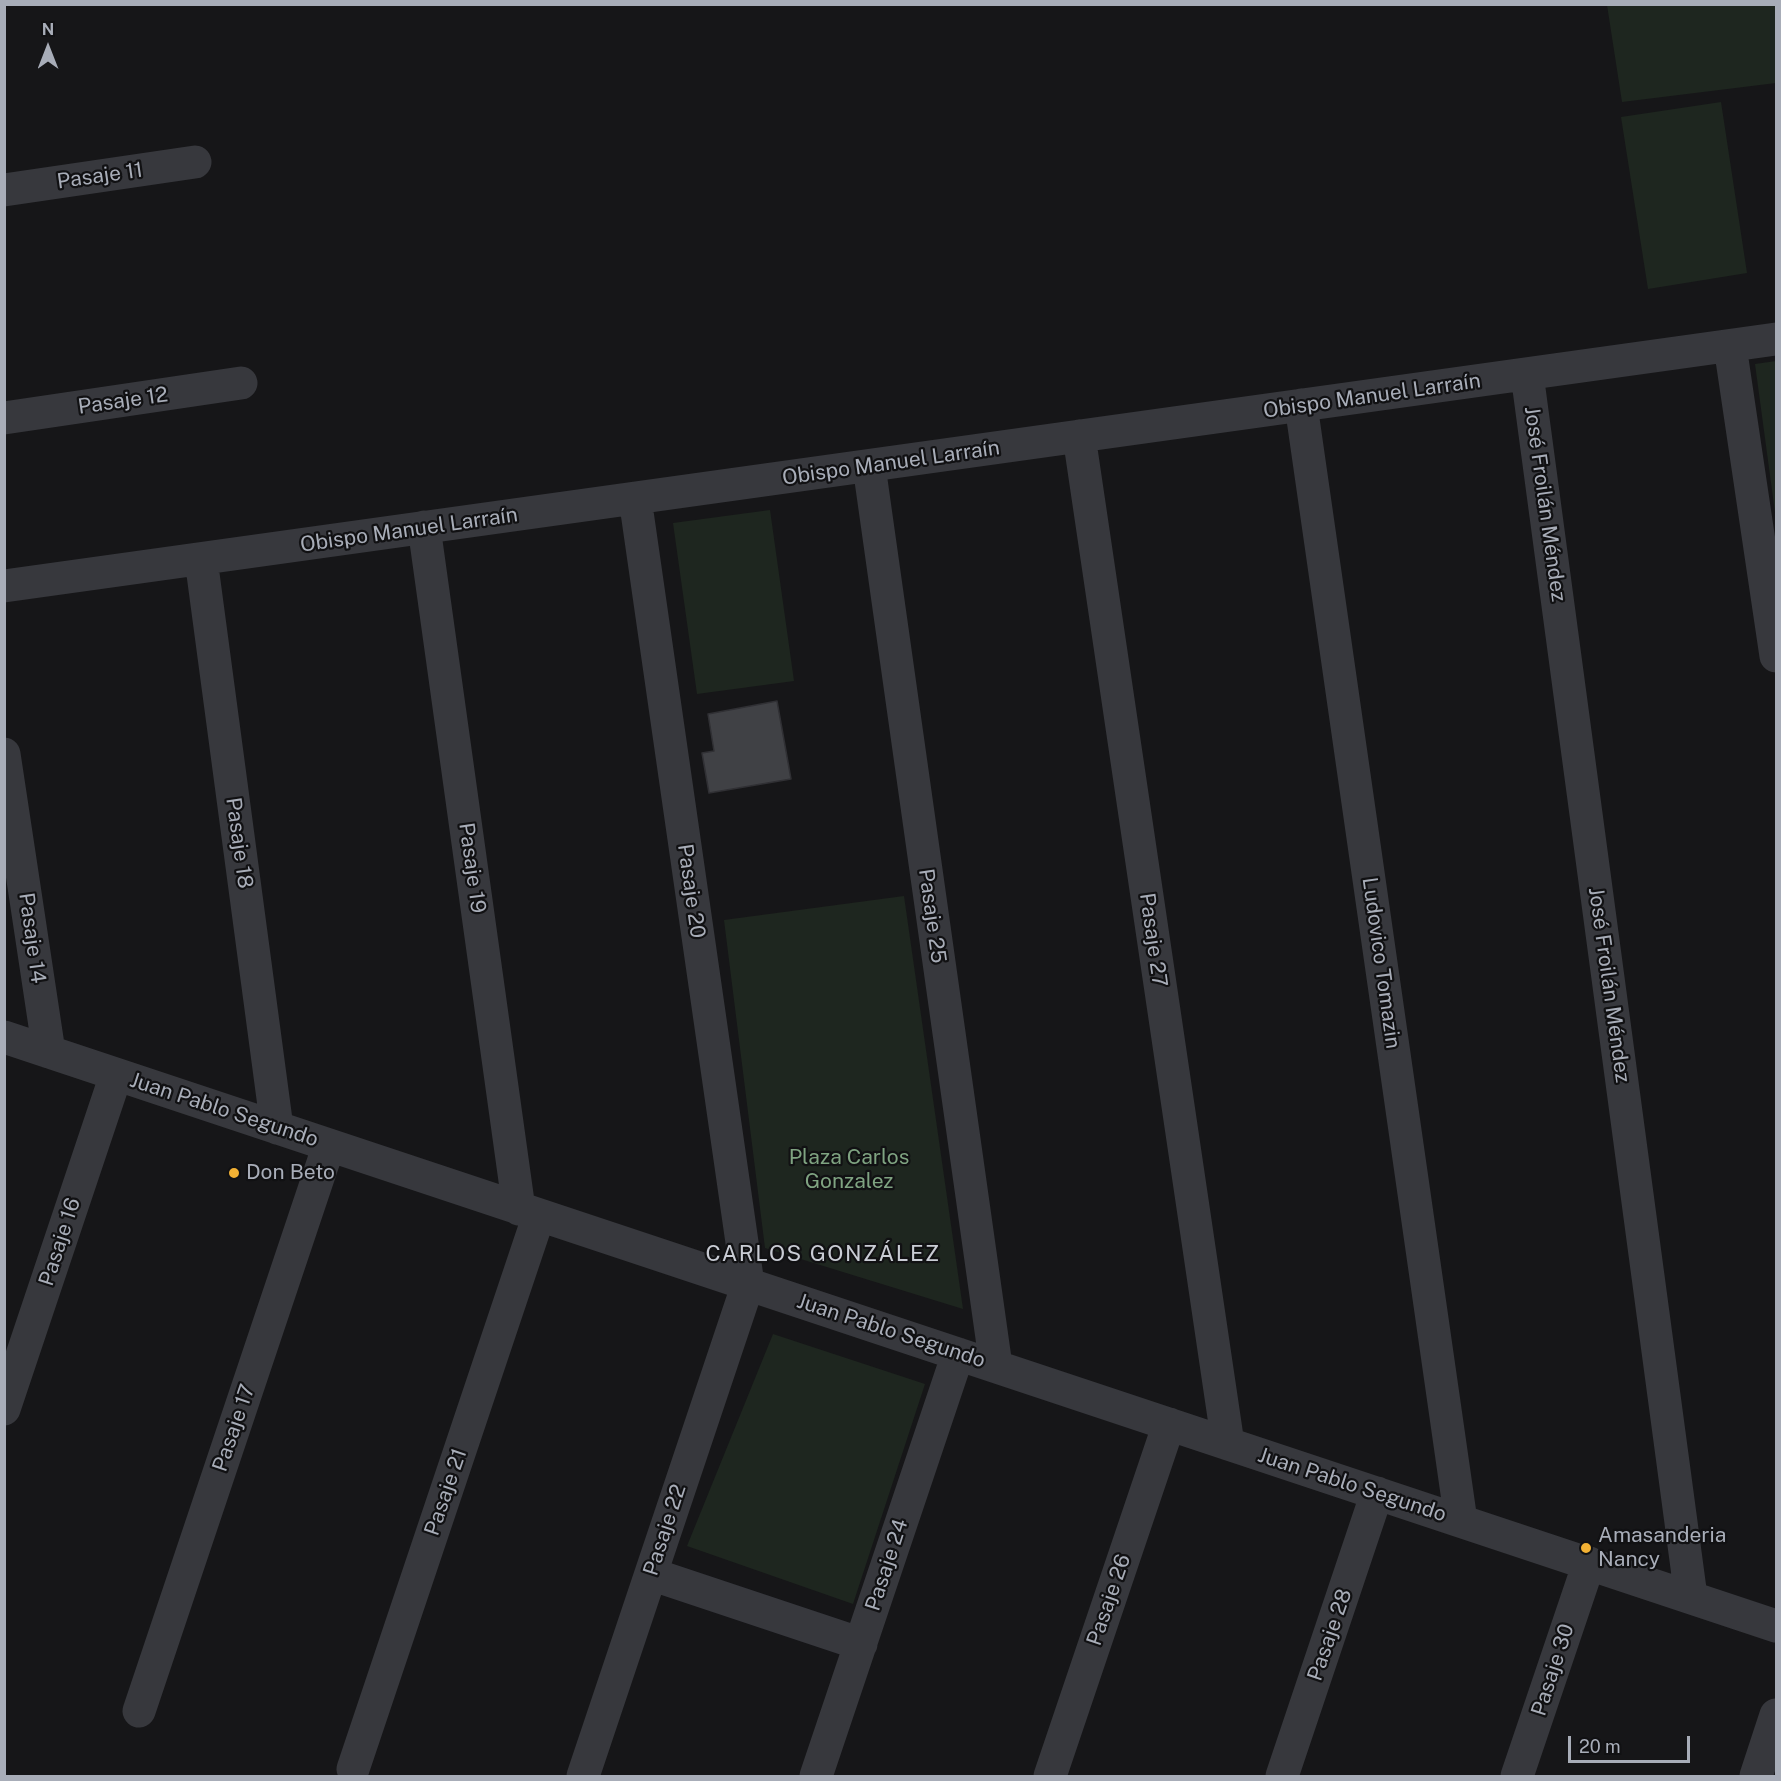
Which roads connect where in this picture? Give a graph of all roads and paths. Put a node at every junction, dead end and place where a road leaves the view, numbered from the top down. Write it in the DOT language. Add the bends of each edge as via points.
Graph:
graph roads {
  1 [pos="195,162"];
  2 [pos="4,190"];
  3 [pos="1776,339"];
  4 [pos="1730,346"];
  5 [pos="1527,374"];
  6 [pos="241,383"];
  7 [pos="1301,405"];
  8 [pos="4,418"];
  9 [pos="1078,436"];
  10 [pos="869,466"];
  11 [pos="635,498"];
  12 [pos="424,527"];
  13 [pos="201,559"];
  14 [pos="4,586"];
  15 [pos="1776,656"];
  16 [pos="4,754"];
  17 [pos="4,1037"];
  18 [pos="49,1052"];
  19 [pos="116,1075"];
  20 [pos="277,1128"];
  21 [pos="328,1145"];
  22 [pos="529,1212"];
  23 [pos="748,1284"];
  24 [pos="958,1354"];
  25 [pos="996,1366"];
  26 [pos="4,1408"];
  27 [pos="1168,1424"];
  28 [pos="1228,1443"];
  29 [pos="1377,1493"];
  30 [pos="1461,1521"];
  31 [pos="1589,1563"];
  32 [pos="651,1574"];
  33 [pos="1691,1597"];
  34 [pos="1776,1626"];
  35 [pos="861,1644"];
  36 [pos="139,1711"];
  37 [pos="1776,1715"];
  38 [pos="353,1769"];
  39 [pos="583,1776"];
  40 [pos="816,1776"];
  41 [pos="1050,1776"];
  42 [pos="1282,1776"];
  43 [pos="1517,1776"];
  44 [pos="1756,1776"];
  1 -- 2 [label="street, Pasaje 11"];
  3 -- 4 [label="street, Obispo Manuel Larraín"];
  4 -- 5 [label="street, Obispo Manuel Larraín"];
  4 -- 15 [label="street"];
  5 -- 7 [label="street, Obispo Manuel Larraín"];
  5 -- 33 [label="street, José Froilán Méndez"];
  6 -- 8 [label="street, Pasaje 12"];
  7 -- 9 [label="street, Obispo Manuel Larraín"];
  7 -- 30 [label="street, Ludovico Tomazin"];
  9 -- 10 [label="street, Obispo Manuel Larraín"];
  9 -- 28 [label="street, Pasaje 27"];
  10 -- 11 [label="street, Obispo Manuel Larraín"];
  10 -- 25 [label="street, Pasaje 25"];
  11 -- 12 [label="street, Obispo Manuel Larraín"];
  11 -- 23 [label="street, Pasaje 20"];
  12 -- 13 [label="street, Obispo Manuel Larraín"];
  12 -- 22 [label="street, Pasaje 19"];
  13 -- 14 [label="street, Obispo Manuel Larraín"];
  13 -- 20 [label="street, Pasaje 18"];
  16 -- 18 [label="street, Pasaje 14"];
  17 -- 18 [label="street, Juan Pablo Segundo"];
  18 -- 19 [label="street, Juan Pablo Segundo"];
  19 -- 20 [label="street, Juan Pablo Segundo"];
  19 -- 26 [label="street, Pasaje 16"];
  20 -- 21 [label="street, Juan Pablo Segundo"];
  21 -- 22 [label="street, Juan Pablo Segundo"];
  21 -- 36 [label="street, Pasaje 17"];
  22 -- 23 [label="street, Juan Pablo Segundo"];
  22 -- 38 [label="street, Pasaje 21"];
  23 -- 24 [label="street, Juan Pablo Segundo"];
  23 -- 32 [label="street, Pasaje 22"];
  24 -- 25 [label="street, Juan Pablo Segundo"];
  24 -- 35 [label="street, Pasaje 24"];
  25 -- 27 [label="street, Juan Pablo Segundo"];
  27 -- 28 [label="street, Juan Pablo Segundo"];
  27 -- 41 [label="street, Pasaje 26"];
  28 -- 29 [label="street, Juan Pablo Segundo"];
  29 -- 30 [label="street, Juan Pablo Segundo"];
  29 -- 42 [label="street, Pasaje 28"];
  30 -- 31 [label="street, Juan Pablo Segundo"];
  31 -- 33 [label="street, Juan Pablo Segundo"];
  31 -- 43 [label="street, Pasaje 30"];
  32 -- 35 [label="street"];
  32 -- 39 [label="street, Pasaje 22"];
  33 -- 34 [label="street, Juan Pablo Segundo"];
  35 -- 40 [label="street, Pasaje 24"];
  37 -- 44 [label="street"];
}
